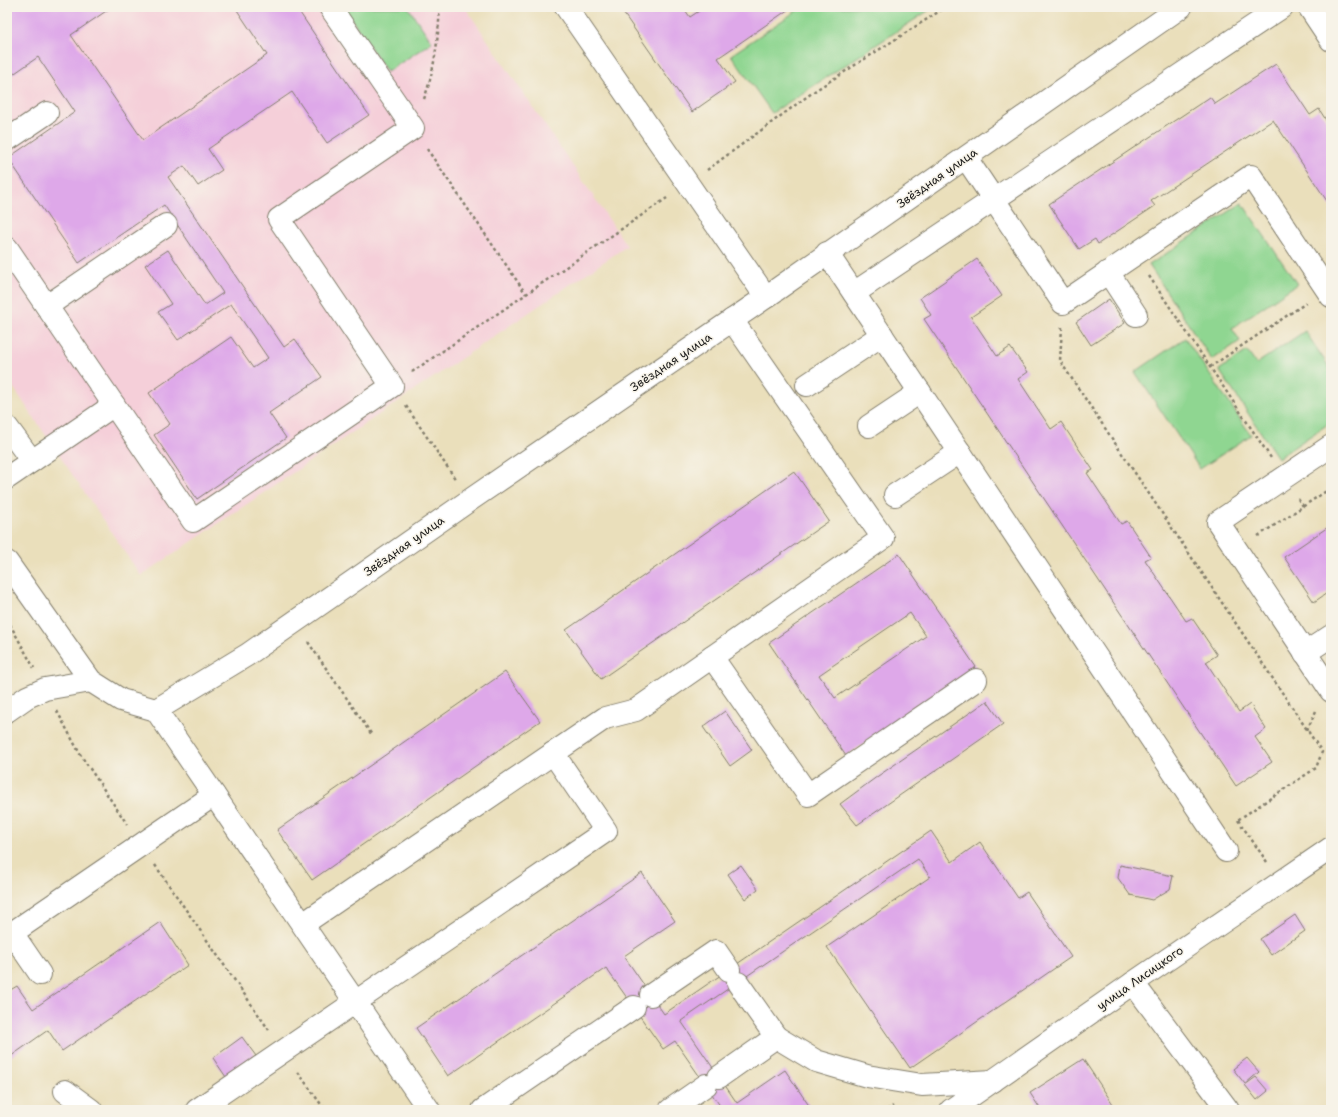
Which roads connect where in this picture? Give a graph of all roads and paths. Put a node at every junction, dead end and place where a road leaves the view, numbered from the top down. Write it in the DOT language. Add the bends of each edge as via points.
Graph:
graph roads {
  1 [pos="330,7"];
  2 [pos="440,7"];
  3 [pos="566,7"];
  4 [pos="946,7"];
  5 [pos="1181,7"];
  6 [pos="1282,7"];
  7 [pos="1309,7"];
  8 [pos="1331,40"];
  9 [pos="47,113"];
  10 [pos="413,128"];
  11 [pos="7,140"];
  12 [pos="966,158"];
  13 [pos="688,184"];
  14 [pos="994,199"];
  15 [pos="166,226"];
  16 [pos="7,248"];
  17 [pos="827,253"];
  18 [pos="1134,254"];
  19 [pos="1108,272"];
  20 [pos="854,293"];
  21 [pos="1329,293"];
  22 [pos="526,294"];
  23 [pos="766,297"];
  24 [pos="1063,302"];
  25 [pos="47,306"];
  26 [pos="1136,315"];
  27 [pos="732,320"];
  28 [pos="882,335"];
  29 [pos="1210,367"];
  30 [pos="807,385"];
  31 [pos="392,386"];
  32 [pos="920,392"];
  33 [pos="114,405"];
  34 [pos="869,426"];
  35 [pos="7,427"];
  36 [pos="1331,446"];
  37 [pos="960,452"];
  38 [pos="32,461"];
  39 [pos="7,478"];
  40 [pos="1284,478"];
  41 [pos="1331,488"];
  42 [pos="895,495"];
  43 [pos="470,500"];
  44 [pos="1303,506"];
  45 [pos="1237,550"];
  46 [pos="7,562"];
  47 [pos="7,619"];
  48 [pos="294,622"];
  49 [pos="1331,636"];
  50 [pos="1305,653"];
  51 [pos="712,657"];
  52 [pos="976,680"];
  53 [pos="91,681"];
  54 [pos="45,689"];
  55 [pos="1331,691"];
  56 [pos="156,710"];
  57 [pos="7,711"];
  58 [pos="372,735"];
  59 [pos="553,753"];
  60 [pos="214,795"];
  61 [pos="1238,820"];
  62 [pos="1221,843"];
  63 [pos="141,845"];
  64 [pos="1331,848"];
  65 [pos="1281,882"];
  66 [pos="302,924"];
  67 [pos="10,933"];
  68 [pos="40,974"];
  69 [pos="1133,983"];
  70 [pos="355,1002"];
  71 [pos="776,1037"];
  72 [pos="284,1051"];
  73 [pos="993,1080"];
  74 [pos="65,1091"];
  75 [pos="91,1110"];
  76 [pos="197,1110"];
  77 [pos="325,1110"];
  78 [pos="429,1110"];
  79 [pos="483,1110"];
  80 [pos="670,1110"];
  81 [pos="951,1110"];
  82 [pos="1228,1110"];
  1 -- 10 [label="street"];
  2 -- 10 [label="path" via="438,44 428,87"];
  3 -- 13 [label="street"];
  4 -- 13 [label="path" via="816,90"];
  5 -- 12 [label="street, Звёздная улица"];
  6 -- 14 [label="street"];
  7 -- 8 [label="street"];
  9 -- 11 [label="street"];
  10 -- 22 [label="path"];
  10 -- 31 [label="street" via="279,219"];
  12 -- 14 [label="street"];
  12 -- 17 [label="street, Звёздная улица"];
  13 -- 22 [label="path"];
  13 -- 23 [label="street"];
  14 -- 20 [label="street"];
  14 -- 24 [label="street"];
  15 -- 25 [label="street"];
  16 -- 25 [label="street"];
  17 -- 20 [label="street"];
  17 -- 23 [label="street, Звёздная улица"];
  18 -- 19 [label="street"];
  18 -- 21 [label="street" via="1251,176"];
  18 -- 29 [label="path"];
  19 -- 24 [label="street"];
  19 -- 26 [label="street"];
  20 -- 28 [label="street"];
  21 -- 29 [label="path"];
  22 -- 31 [label="path"];
  23 -- 27 [label="street, Звёздная улица"];
  24 -- 61 [label="path" via="1060,361 1322,752 1316,768"];
  25 -- 33 [label="street"];
  27 -- 43 [label="street, Звёздная улица"];
  27 -- 51 [label="street" via="884,538"];
  28 -- 30 [label="street"];
  28 -- 32 [label="street"];
  29 -- 40 [label="path"];
  31 -- 33 [label="street" via="193,521"];
  31 -- 43 [label="path"];
  32 -- 34 [label="street"];
  32 -- 37 [label="street"];
  33 -- 38 [label="street"];
  35 -- 38 [label="street"];
  36 -- 40 [label="street"];
  37 -- 42 [label="street"];
  37 -- 62 [label="street"];
  38 -- 39 [label="street"];
  40 -- 44 [label="path"];
  40 -- 45 [label="street" via="1218,522"];
  41 -- 44 [label="path"];
  43 -- 48 [label="street, Звёздная улица"];
  44 -- 45 [label="path"];
  45 -- 50 [label="street"];
  46 -- 53 [label="street"];
  47 -- 54 [label="path"];
  48 -- 56 [label="street, Звёздная улица" via="247,655"];
  48 -- 58 [label="path"];
  49 -- 50 [label="street"];
  50 -- 55 [label="street"];
  51 -- 52 [label="street" via="808,795"];
  51 -- 59 [label="street" via="636,710 605,718"];
  53 -- 54 [label="street"];
  53 -- 56 [label="street" via="121,700"];
  54 -- 57 [label="street" via="27,697"];
  54 -- 63 [label="path" via="80,754"];
  56 -- 60 [label="street"];
  59 -- 66 [label="street"];
  59 -- 70 [label="street" via="606,831"];
  60 -- 63 [label="street"];
  60 -- 66 [label="street"];
  61 -- 62 [label="path"];
  61 -- 65 [label="path"];
  63 -- 67 [label="street"];
  63 -- 72 [label="path"];
  64 -- 65 [label="street, улица Лисицкого"];
  65 -- 69 [label="street, улица Лисицкого"];
  66 -- 70 [label="street"];
  67 -- 68 [label="street"];
  69 -- 73 [label="street, улица Лисицкого"];
  69 -- 82 [label="street"];
  70 -- 72 [label="street"];
  70 -- 78 [label="street"];
  71 -- 73 [label="street" via="816,1061 867,1076 922,1085"];
  71 -- 79 [label="street" via="716,951"];
  71 -- 80 [label="street"];
  72 -- 76 [label="street"];
  72 -- 77 [label="path"];
  73 -- 81 [label="street, улица Лисицкого"];
  74 -- 75 [label="street"];
}
